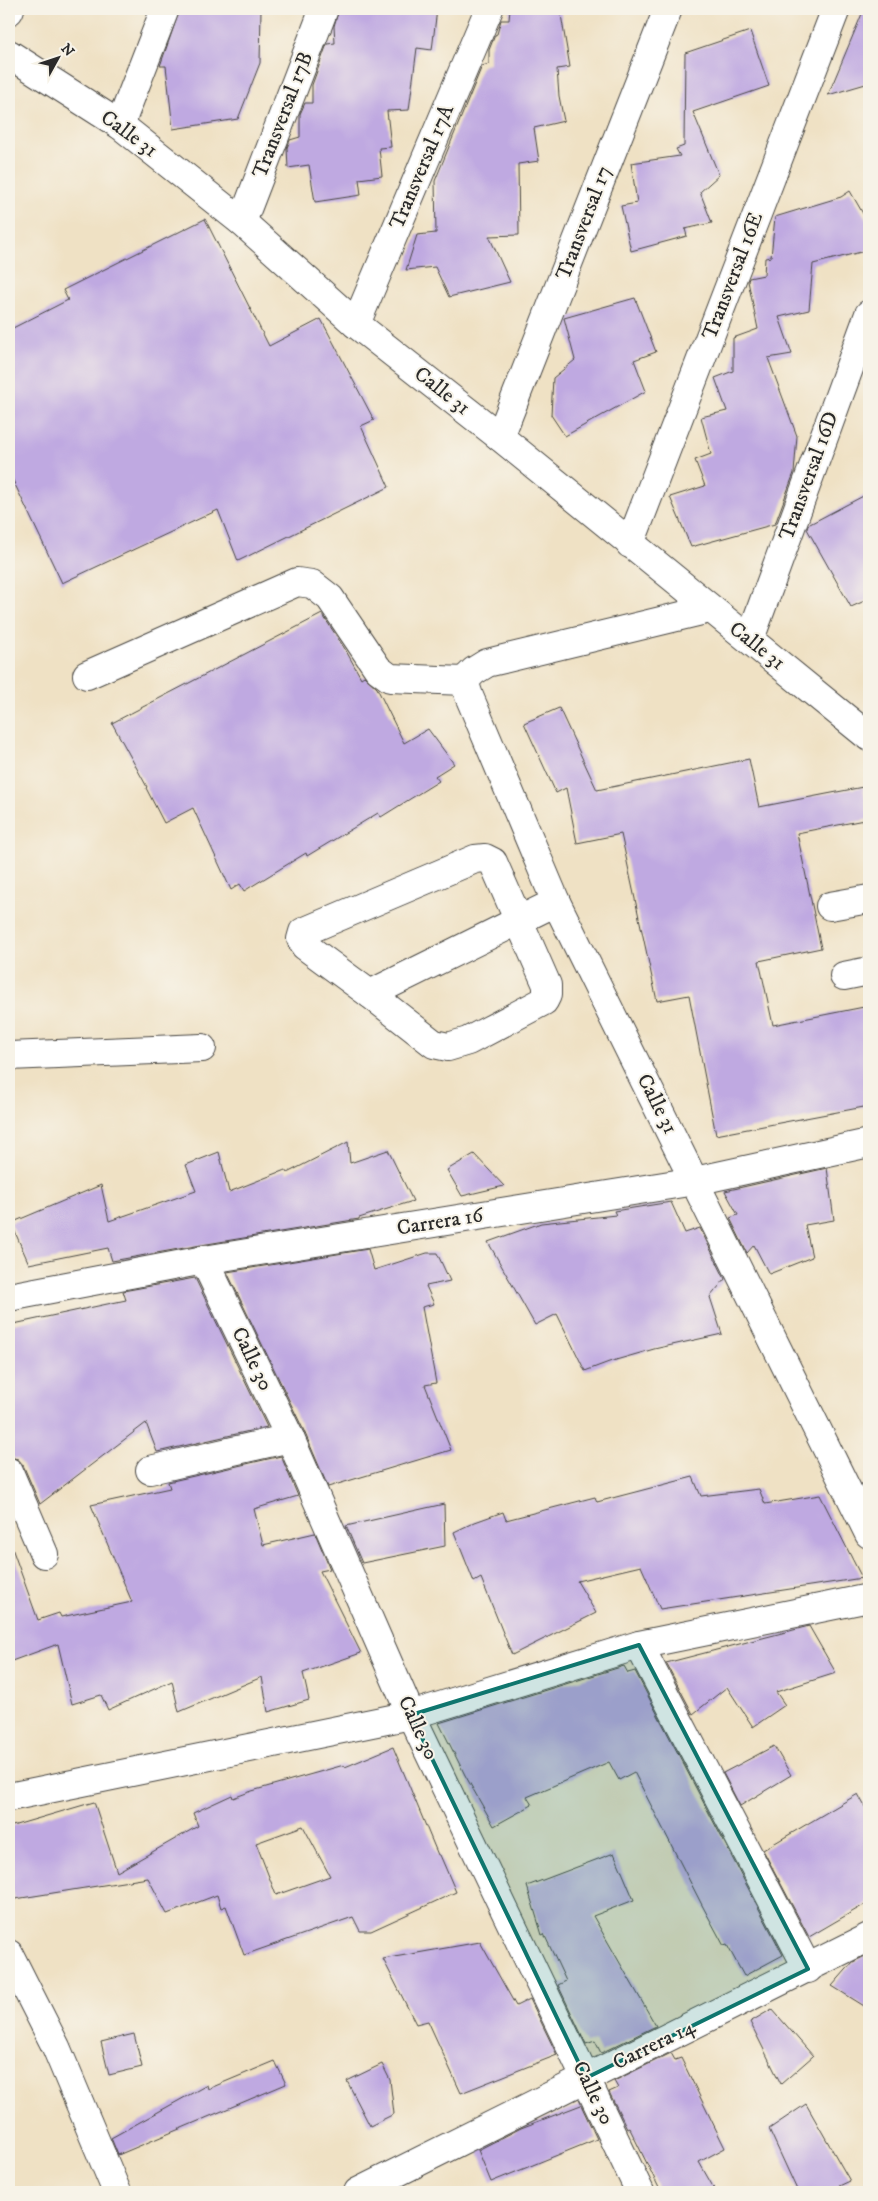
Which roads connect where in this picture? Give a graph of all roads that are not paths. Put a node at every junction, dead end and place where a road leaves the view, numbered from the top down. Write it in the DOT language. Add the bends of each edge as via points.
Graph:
graph roads {
  1 [pos="165,9"];
  2 [pos="324,9"];
  3 [pos="488,9"];
  4 [pos="668,9"];
  5 [pos="836,9"];
  6 [pos="9,54"];
  7 [pos="120,125"];
  8 [pos="242,222"];
  9 [pos="869,314"];
  10 [pos="356,324"];
  11 [pos="500,437"];
  12 [pos="630,544"];
  13 [pos="710,609"];
  14 [pos="750,639"];
  15 [pos="87,675"];
  16 [pos="469,676"];
  17 [pos="866,724"];
  18 [pos="869,899"];
  19 [pos="556,902"];
  20 [pos="830,906"];
  21 [pos="518,920"];
  22 [pos="370,994"];
  23 [pos="202,1048"];
  24 [pos="9,1056"];
  25 [pos="869,1143"];
  26 [pos="695,1181"];
  27 [pos="204,1260"];
  28 [pos="9,1297"];
  29 [pos="290,1438"];
  30 [pos="150,1470"];
  31 [pos="9,1472"];
  32 [pos="869,1534"];
  33 [pos="44,1554"];
  34 [pos="869,1598"];
  35 [pos="639,1645"];
  36 [pos="411,1715"];
  37 [pos="9,1797"];
  38 [pos="869,1937"];
  39 [pos="9,1954"];
  40 [pos="808,1969"];
  41 [pos="586,2078"];
  42 [pos="117,2192"];
  43 [pos="358,2192"];
  44 [pos="640,2192"];
  1 -- 7 [label="street"];
  2 -- 8 [label="street, Transversal 17B"];
  3 -- 10 [label="street, Transversal 17A"];
  4 -- 11 [label="street, Transversal 17"];
  5 -- 12 [label="street, Transversal 16E"];
  6 -- 7 [label="street, Calle 31"];
  7 -- 8 [label="street, Calle 31"];
  8 -- 10 [label="street, Calle 31"];
  9 -- 14 [label="street, Transversal 16D"];
  10 -- 11 [label="street, Calle 31"];
  11 -- 12 [label="street, Calle 31"];
  12 -- 13 [label="street, Calle 31"];
  13 -- 14 [label="street, Calle 31"];
  13 -- 16 [label="street" via="487,663"];
  14 -- 17 [label="street, Calle 31"];
  15 -- 16 [label="street" via="297,582 312,584 330,598 378,670 390,678"];
  16 -- 19 [label="street, Calle 31" via="469,696"];
  18 -- 20 [label="street"];
  19 -- 21 [label="street"];
  19 -- 26 [label="street, Calle 31"];
  21 -- 22 [label="street"];
  21 -- 22 [label="street" via="547,985 547,995 544,1002 468,1041 448,1047 434,1044"];
  21 -- 22 [label="street" via="492,862 485,858 475,859 303,932 301,939 305,946"];
  23 -- 24 [label="street"];
  25 -- 26 [label="street, Carrera 16"];
  26 -- 27 [label="street, Carrera 16"];
  26 -- 32 [label="street, Calle 31"];
  27 -- 28 [label="street, Carrera 16"];
  27 -- 29 [label="street, Calle 30"];
  29 -- 30 [label="street"];
  29 -- 36 [label="street, Calle 30"];
  31 -- 33 [label="street"];
  34 -- 35 [label="street"];
  35 -- 36 [label="street"];
  35 -- 40 [label="street"];
  36 -- 37 [label="street"];
  36 -- 41 [label="street, Calle 30"];
  38 -- 40 [label="street, Carrera 14"];
  39 -- 42 [label="street" via="56,2047"];
  40 -- 41 [label="street, Carrera 14"];
  41 -- 43 [label="street, Carrera 14"];
  41 -- 44 [label="street, Calle 30"];
}
